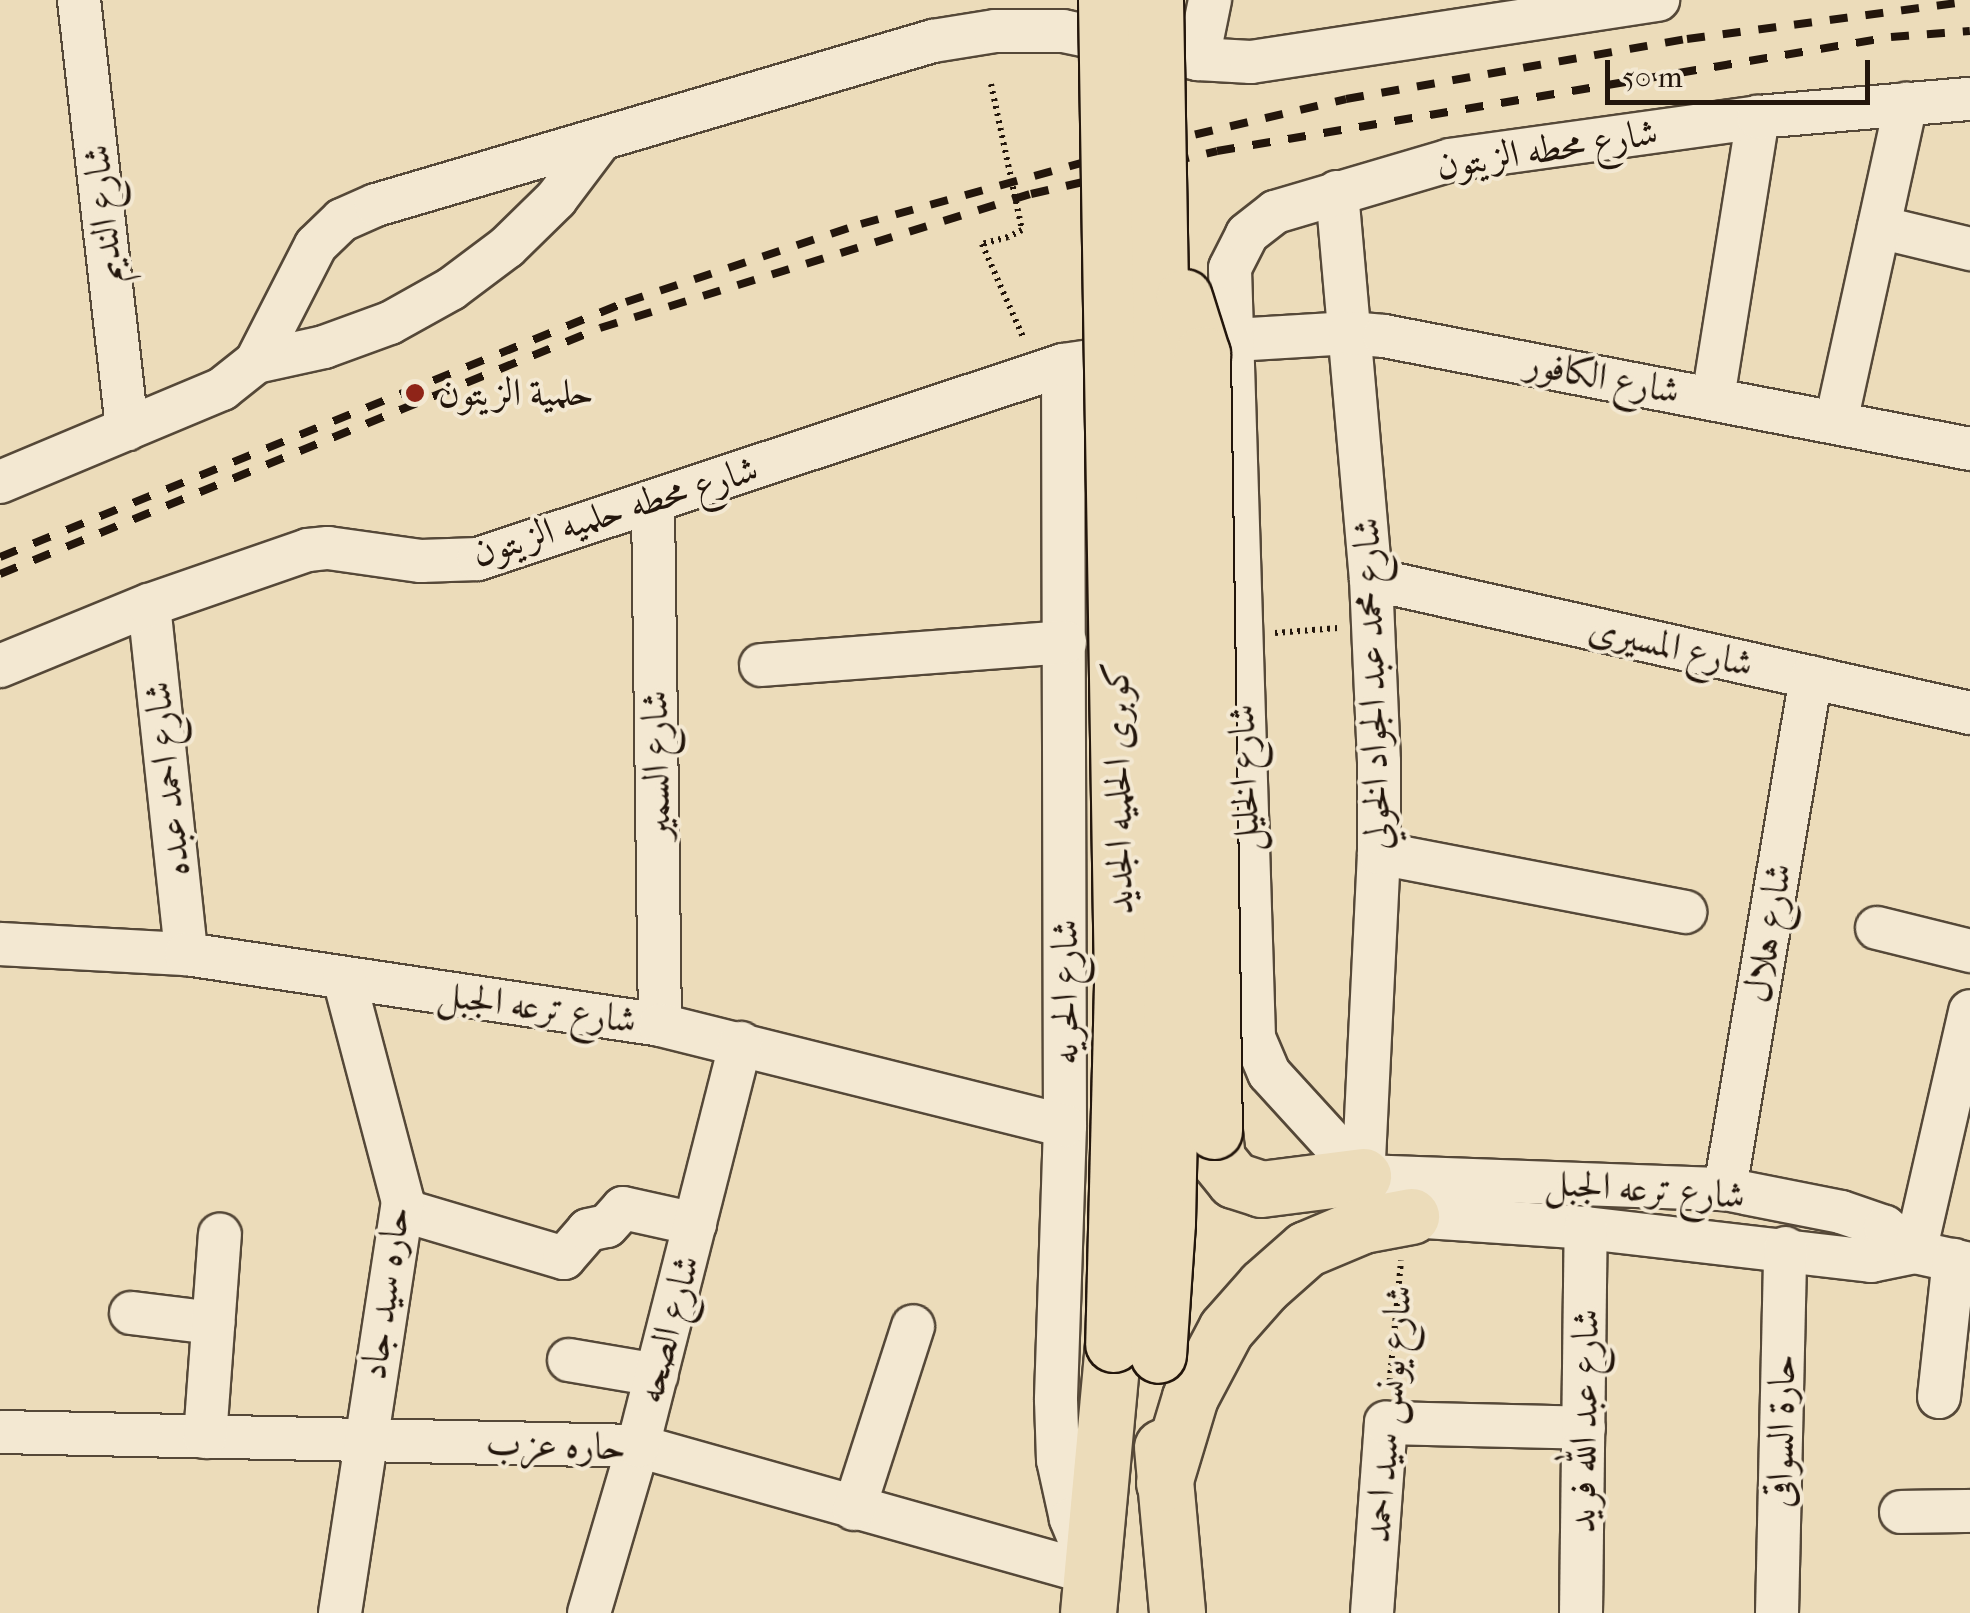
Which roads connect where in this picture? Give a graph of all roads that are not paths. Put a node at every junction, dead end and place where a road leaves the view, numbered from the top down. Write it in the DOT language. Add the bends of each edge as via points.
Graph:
graph roads {
  1 [pos="78,0"];
  2 [pos="1106,0"];
  3 [pos="1155,0"];
  4 [pos="1210,0"];
  5 [pos="1658,0"];
  6 [pos="998,15"];
  7 [pos="1198,59"];
  8 [pos="1970,99"];
  9 [pos="1906,104"];
  10 [pos="1758,118"];
  11 [pos="598,143"];
  12 [pos="1337,192"];
  13 [pos="1880,227"];
  14 [pos="1970,249"];
  15 [pos="1162,263"];
  16 [pos="1350,333"];
  17 [pos="1234,340"];
  18 [pos="256,362"];
  19 [pos="1063,365"];
  20 [pos="1713,398"];
  21 [pos="1836,422"];
  22 [pos="127,429"];
  23 [pos="1970,450"];
  24 [pos="0,482"];
  25 [pos="653,504"];
  26 [pos="1371,579"];
  27 [pos="148,605"];
  28 [pos="1065,642"];
  29 [pos="761,665"];
  30 [pos="0,666"];
  31 [pos="1811,677"];
  32 [pos="1970,712"];
  33 [pos="1379,853"];
  34 [pos="1684,912"];
  35 [pos="1877,928"];
  36 [pos="0,944"];
  37 [pos="1970,951"];
  38 [pos="186,954"];
  39 [pos="344,979"];
  40 [pos="1970,1014"];
  41 [pos="660,1026"];
  42 [pos="741,1043"];
  43 [pos="1065,1126"];
  44 [pos="1363,1176"];
  45 [pos="1726,1189"];
  46 [pos="402,1210"];
  47 [pos="1411,1216"];
  48 [pos="696,1224"];
  49 [pos="1586,1228"];
  50 [pos="220,1235"];
  51 [pos="1784,1248"];
  52 [pos="1946,1259"];
  53 [pos="131,1313"];
  54 [pos="213,1323"];
  55 [pos="914,1326"];
  56 [pos="1136,1349"];
  57 [pos="569,1360"];
  58 [pos="656,1375"];
  59 [pos="1939,1398"];
  60 [pos="1584,1428"];
  61 [pos="0,1432"];
  62 [pos="205,1436"];
  63 [pos="364,1440"];
  64 [pos="638,1446"];
  65 [pos="1164,1483"];
  66 [pos="854,1508"];
  67 [pos="1970,1511"];
  68 [pos="1901,1512"];
  69 [pos="1091,1594"];
  70 [pos="340,1613"];
  71 [pos="588,1613"];
  72 [pos="1177,1613"];
  73 [pos="1372,1613"];
  74 [pos="1581,1613"];
  75 [pos="1777,1613"];
  1 -- 22 [label="street, شارع النديم"];
  2 -- 56 [label="main road, كوبرى الحلميه الجديد, bridge" via="1122,984"];
  3 -- 15 [label="main road, كوبرى الحلميه الجديد, bridge"];
  4 -- 7 [label="street"];
  5 -- 7 [label="street" via="1301,58"];
  6 -- 7 [label="street"];
  6 -- 11 [label="street" via="934,41"];
  8 -- 9 [label="street, شارع محطه الزيتون"];
  9 -- 10 [label="street, شارع محطه الزيتون"];
  9 -- 13 [label="street"];
  10 -- 12 [label="street, شارع محطه الزيتون" via="1450,160"];
  10 -- 20 [label="street"];
  11 -- 18 [label="street" via="507,248 450,289 324,347"];
  11 -- 18 [label="street" via="342,220 316,245"];
  12 -- 16 [label="street, شارع محمد عبد الجواد الخولي"];
  12 -- 17 [label="street, شارع محطه الزيتون" via="1275,212 1246,234 1230,268"];
  13 -- 14 [label="street"];
  13 -- 21 [label="street"];
  15 -- 44 [label="main road, bridge" via="1181,290 1202,354 1217,1158 1234,1180 1261,1189"];
  15 -- 56 [label="main road, كوبرى الحلميه الجديد, bridge" via="1172,983 1167,1222"];
  16 -- 17 [label="street, شارع الكافور"];
  16 -- 20 [label="street, شارع الكافور"];
  16 -- 26 [label="street, شارع محمد عبد الجواد الخولي"];
  17 -- 19 [label="street, شارع محطه حلميه الزيتون"];
  17 -- 44 [label="street, شارع الخليل" via="1254,1037 1269,1073"];
  18 -- 22 [label="street" via="222,390"];
  19 -- 25 [label="street, شارع محطه حلميه الزيتون"];
  19 -- 28 [label="street, شارع الحريه"];
  20 -- 21 [label="street, شارع الكافور"];
  21 -- 23 [label="street, شارع الكافور"];
  22 -- 24 [label="street"];
  25 -- 27 [label="street, شارع محطه حلميه الزيتون" via="478,558 421,561 308,550"];
  25 -- 41 [label="street, شارع السمير"];
  26 -- 31 [label="street, شارع المسيرى"];
  26 -- 33 [label="street, شارع محمد عبد الجواد الخولي"];
  27 -- 30 [label="street, شارع محطه حلميه الزيتون"];
  27 -- 38 [label="street, شارع احمد عبده"];
  28 -- 29 [label="street"];
  28 -- 43 [label="street, شارع الحريه"];
  31 -- 32 [label="street, شارع المسيرى"];
  31 -- 45 [label="street, شارع هلال"];
  33 -- 34 [label="street"];
  33 -- 44 [label="street, شارع محمد عبد الجواد الخولي"];
  35 -- 37 [label="street"];
  36 -- 38 [label="street, شارع ترعه الجبل"];
  38 -- 39 [label="street, شارع ترعه الجبل"];
  39 -- 41 [label="street, شارع ترعه الجبل"];
  39 -- 46 [label="street, حاره سيد جاد"];
  40 -- 52 [label="street"];
  41 -- 42 [label="street, شارع ترعه الجبل"];
  42 -- 43 [label="street, شارع ترعه الجبل"];
  42 -- 48 [label="street, شارع الصحه"];
  43 -- 69 [label="street, شارع الحريه" via="1058,1460"];
  44 -- 45 [label="street, شارع ترعه الجبل"];
  45 -- 52 [label="street, شارع ترعه الجبل" via="1841,1212"];
  46 -- 48 [label="street" via="564,1258 588,1230 608,1226 620,1208"];
  46 -- 63 [label="street, حاره سيد جاد"];
  47 -- 49 [label="street, شارع ترعه الجبل"];
  47 -- 65 [label="main road" via="1363,1225 1306,1250 1264,1286 1226,1329 1190,1397"];
  48 -- 58 [label="street, شارع الصحه"];
  49 -- 51 [label="street, شارع ترعه الجبل"];
  49 -- 60 [label="street, شارع عبد الله فريد"];
  50 -- 54 [label="street"];
  51 -- 52 [label="street, شارع ترعه الجبل" via="1871,1261"];
  51 -- 75 [label="street, حارة السواقى"];
  52 -- 59 [label="street"];
  53 -- 54 [label="street"];
  54 -- 62 [label="street"];
  55 -- 66 [label="street"];
  56 -- 65 [label="main road, كوبرى الحلميه الجديد"];
  56 -- 69 [label="main road, كوبرى الحلميه الجديد"];
  57 -- 58 [label="street"];
  58 -- 64 [label="street, شارع الصحه"];
  60 -- 73 [label="street, شارع يونس سيد احمد" via="1386,1423"];
  60 -- 74 [label="street, شارع عبد الله فريد"];
  61 -- 62 [label="street, حاره عزب"];
  62 -- 63 [label="street, حاره عزب"];
  63 -- 64 [label="street, حاره عزب"];
  63 -- 70 [label="street, حاره سيد جاد"];
  64 -- 66 [label="street, حاره عزب"];
  64 -- 71 [label="street, شارع الصحه"];
  65 -- 72 [label="main road"];
  66 -- 69 [label="street, حاره عزب"];
  67 -- 68 [label="street"];
}
